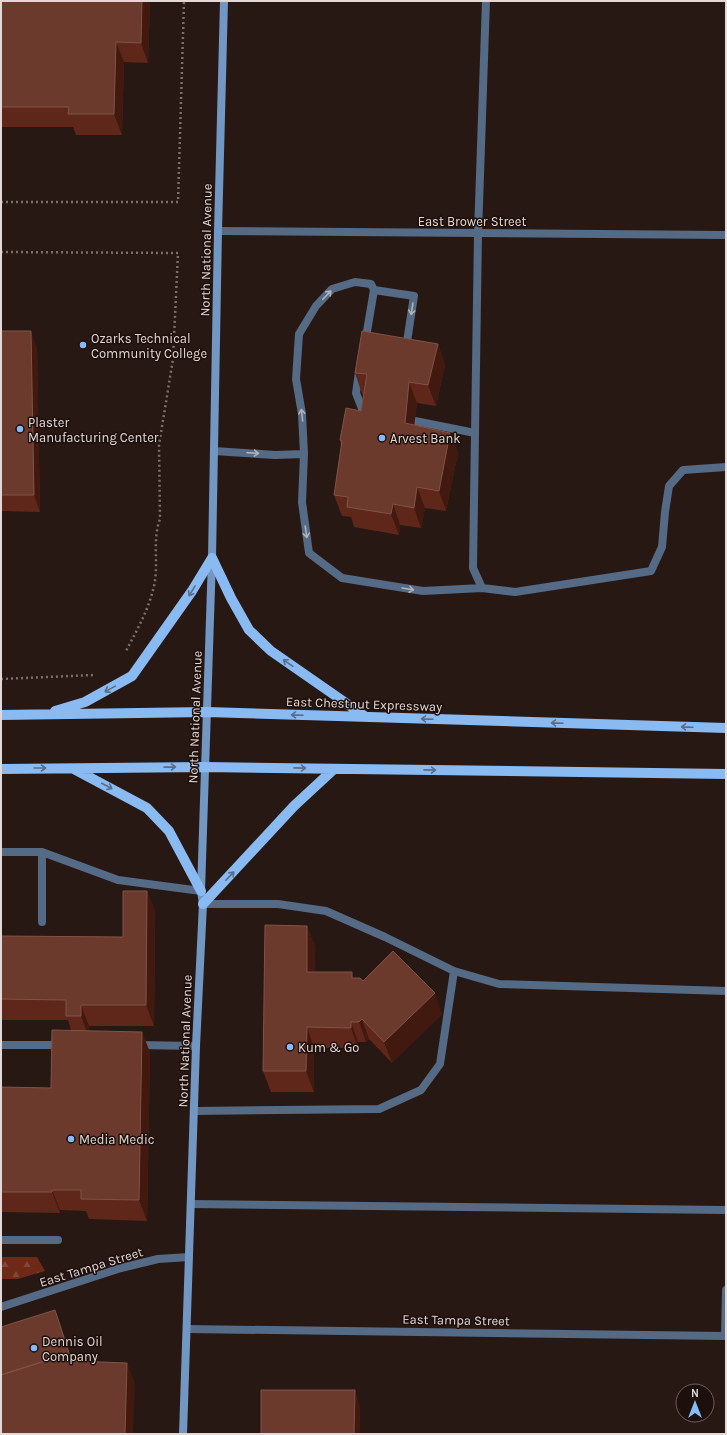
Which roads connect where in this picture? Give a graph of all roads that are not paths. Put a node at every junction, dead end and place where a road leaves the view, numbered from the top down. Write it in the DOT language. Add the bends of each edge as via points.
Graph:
graph roads {
  1 [pos="224,1"];
  2 [pos="486,1"];
  3 [pos="218,231"];
  4 [pos="478,233"];
  5 [pos="726,235"];
  6 [pos="374,290"];
  7 [pos="364,349"];
  8 [pos="404,358"];
  9 [pos="361,363"];
  10 [pos="372,413"];
  11 [pos="415,421"];
  12 [pos="475,433"];
  13 [pos="214,451"];
  14 [pos="304,454"];
  15 [pos="726,467"];
  16 [pos="212,558"];
  17 [pos="482,588"];
  18 [pos="207,712"];
  19 [pos="43,714"];
  20 [pos="1,715"];
  21 [pos="366,717"];
  22 [pos="726,728"];
  23 [pos="205,767"];
  24 [pos="73,768"];
  25 [pos="1,769"];
  26 [pos="334,769"];
  27 [pos="726,774"];
  28 [pos="1,852"];
  29 [pos="42,852"];
  30 [pos="201,891"];
  31 [pos="203,904"];
  32 [pos="42,922"];
  33 [pos="454,971"];
  34 [pos="726,991"];
  35 [pos="1,1045"];
  36 [pos="64,1045"];
  37 [pos="127,1045"];
  38 [pos="196,1046"];
  39 [pos="194,1111"];
  40 [pos="191,1204"];
  41 [pos="726,1210"];
  42 [pos="1,1240"];
  43 [pos="58,1240"];
  44 [pos="189,1257"];
  45 [pos="726,1290"];
  46 [pos="1,1307"];
  47 [pos="186,1329"];
  48 [pos="725,1336"];
  49 [pos="183,1434"];
  1 -- 3 [label="main road, North National Avenue"];
  2 -- 4 [label="street"];
  3 -- 4 [label="street, East Brower Street"];
  3 -- 13 [label="main road, North National Avenue"];
  4 -- 5 [label="street, East Brower Street"];
  4 -- 12 [label="street"];
  6 -- 7 [label="street"];
  6 -- 8 [label="street, one-way" via="414,296"];
  14 -- 6 [label="street, one-way" via="302,414 296,379 299,334 316,306 332,289 355,282 371,284"];
  9 -- 10 [label="street" via="356,393 363,411"];
  11 -- 12 [label="street"];
  12 -- 17 [label="street" via="473,568"];
  13 -- 14 [label="street, one-way"];
  13 -- 16 [label="main road, North National Avenue"];
  14 -- 17 [label="street, one-way" via="302,502 309,553 342,578 423,591"];
  15 -- 17 [label="street" via="683,470 669,486 664,512 662,548 650,571 515,592"];
  16 -- 18 [label="main road, North National Avenue"];
  16 -- 19 [label="main road, one-way" via="132,676 85,702"];
  21 -- 16 [label="main road, one-way" via="271,651 249,630"];
  18 -- 19 [label="main road, East Chestnut Expressway"];
  21 -- 18 [label="main road, East Chestnut Expressway, one-way"];
  18 -- 23 [label="main road, North National Avenue"];
  19 -- 20 [label="main road, East Chestnut Expressway"];
  22 -- 21 [label="main road, East Chestnut Expressway, one-way"];
  24 -- 23 [label="main road, one-way"];
  23 -- 26 [label="main road, one-way"];
  23 -- 30 [label="main road, North National Avenue"];
  25 -- 24 [label="main road, one-way"];
  24 -- 30 [label="main road, one-way" via="147,808 169,831"];
  26 -- 27 [label="main road, one-way"];
  31 -- 26 [label="main road, one-way" via="294,806"];
  28 -- 29 [label="street"];
  29 -- 30 [label="street" via="118,880"];
  29 -- 32 [label="street"];
  30 -- 31 [label="main road, North National Avenue"];
  31 -- 33 [label="street" via="278,904 326,911"];
  31 -- 38 [label="main road, North National Avenue"];
  33 -- 34 [label="street" via="499,984"];
  33 -- 39 [label="street" via="440,1064 421,1090 379,1109"];
  35 -- 36 [label="street"];
  37 -- 38 [label="street"];
  38 -- 39 [label="main road, North National Avenue"];
  39 -- 40 [label="main road, North National Avenue"];
  40 -- 41 [label="street"];
  40 -- 44 [label="main road, North National Avenue"];
  42 -- 43 [label="street"];
  44 -- 46 [label="street, East Tampa Street" via="158,1259 121,1268"];
  44 -- 47 [label="main road, North National Avenue"];
  45 -- 48 [label="street"];
  47 -- 48 [label="street, East Tampa Street"];
  47 -- 49 [label="main road, North National Avenue"];
}
